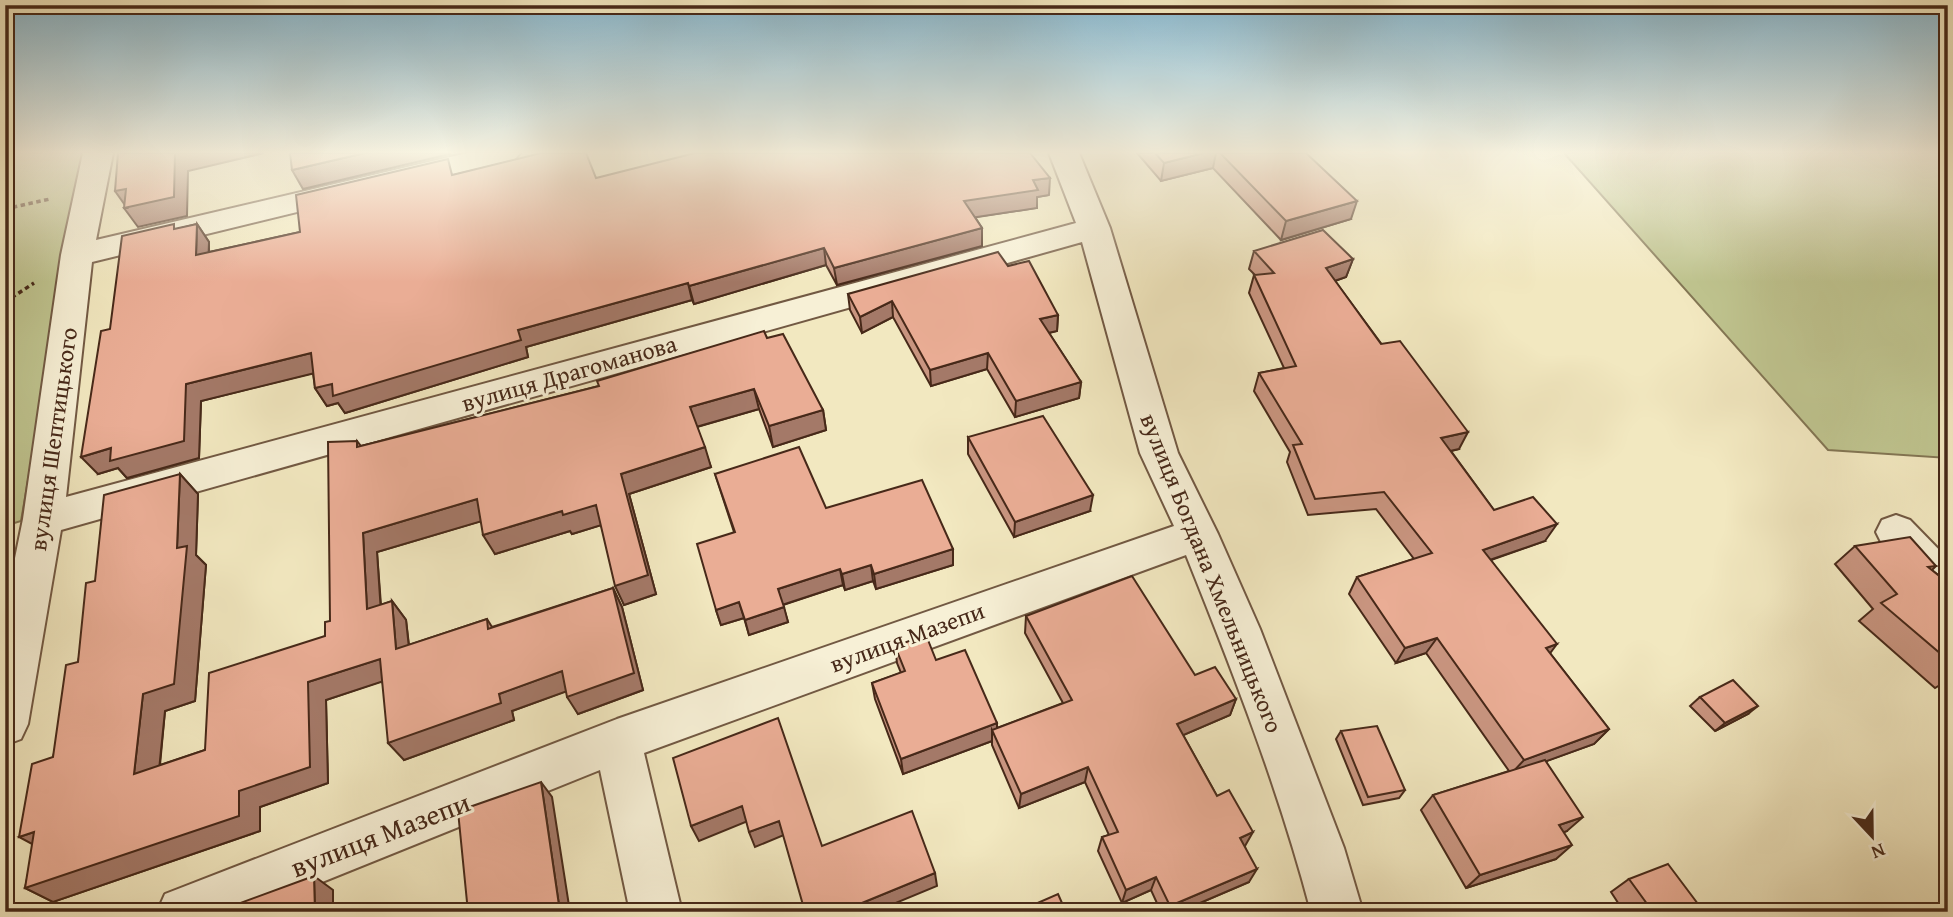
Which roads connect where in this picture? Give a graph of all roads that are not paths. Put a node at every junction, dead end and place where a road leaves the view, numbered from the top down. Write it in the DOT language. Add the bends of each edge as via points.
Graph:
graph roads {
  1 [pos="89,196"];
  2 [pos="325,196"];
  3 [pos="1081,196"];
  4 [pos="1094,228"];
  5 [pos="77,255"];
  6 [pos="44,519"];
  7 [pos="1896,532"];
  8 [pos="1198,534"];
  9 [pos="1948,588"];
  10 [pos="5,724"];
  11 [pos="617,741"];
  12 [pos="183,912"];
  13 [pos="656,912"];
  14 [pos="1337,912"];
  1 -- 5 [label="street, вулиця Шептицького"];
  2 -- 5 [label="street"];
  3 -- 4 [label="street, вулиця Богдана Хмельницького"];
  4 -- 6 [label="street, вулиця Драгоманова"];
  4 -- 8 [label="street, вулиця Богдана Хмельницького" via="1159,453"];
  5 -- 6 [label="street, вулиця Шептицького"];
  6 -- 10 [label="street, вулиця Шептицького"];
  7 -- 9 [label="street"];
  8 -- 11 [label="street, вулиця Мазепи"];
  8 -- 14 [label="street, вулиця Богдана Хмельницького" via="1314,835"];
  11 -- 12 [label="street, вулиця Мазепи"];
  11 -- 13 [label="street"];
}
